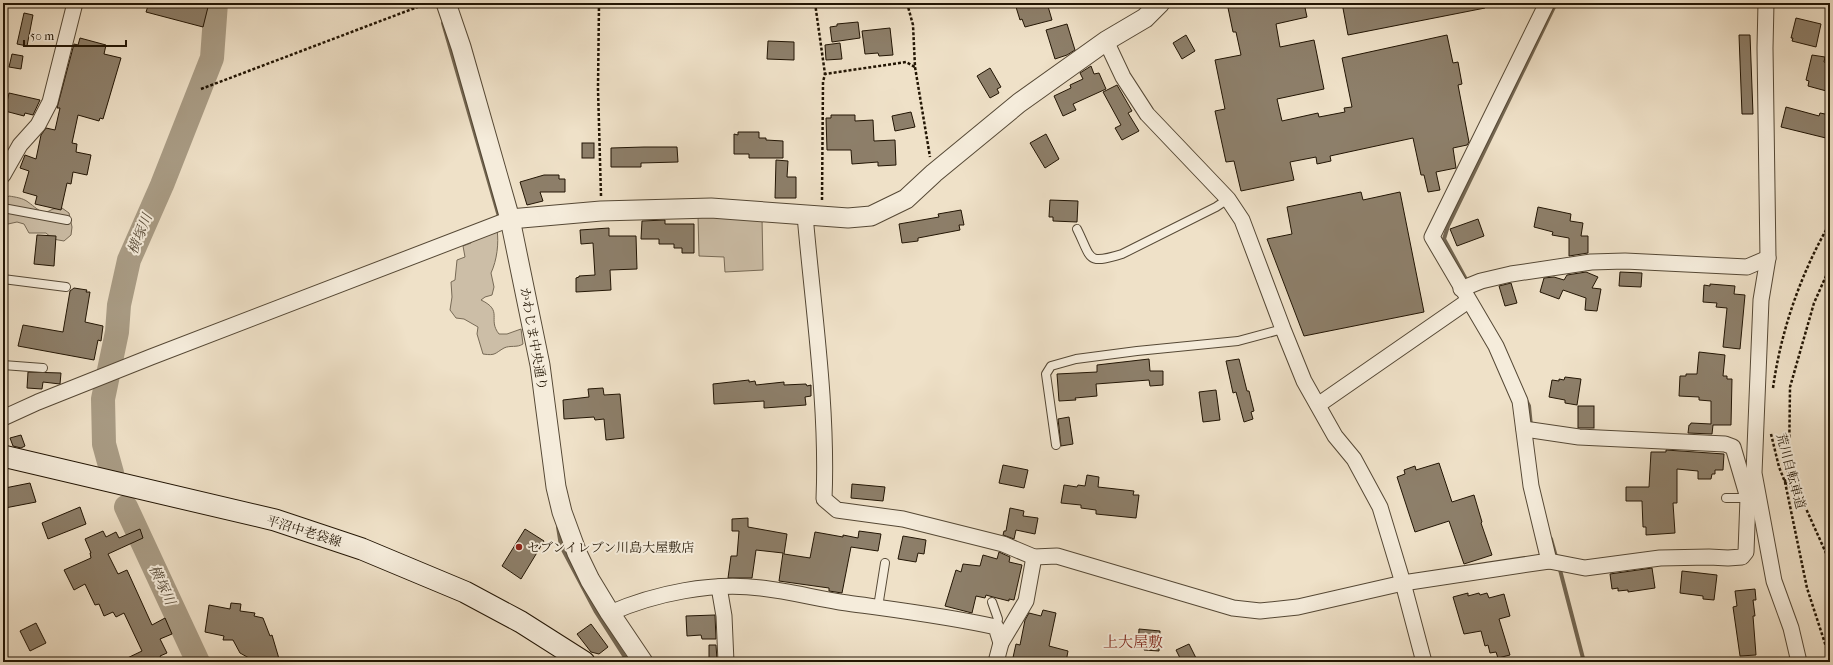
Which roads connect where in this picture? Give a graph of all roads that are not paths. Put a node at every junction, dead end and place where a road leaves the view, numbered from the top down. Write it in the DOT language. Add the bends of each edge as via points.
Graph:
graph roads {
  1 [pos="75,3"];
  2 [pos="446,3"];
  3 [pos="1160,3"];
  4 [pos="1547,3"];
  5 [pos="1766,3"];
  6 [pos="1106,42"];
  7 [pos="3,175"];
  8 [pos="1228,199"];
  9 [pos="3,208"];
  10 [pos="813,216"];
  11 [pos="510,219"];
  12 [pos="67,220"];
  13 [pos="1077,229"];
  14 [pos="1768,258"];
  15 [pos="3,279"];
  16 [pos="66,287"];
  17 [pos="1465,295"];
  18 [pos="1283,329"];
  19 [pos="3,365"];
  20 [pos="43,368"];
  21 [pos="1318,405"];
  22 [pos="3,418"];
  23 [pos="1524,429"];
  24 [pos="1056,445"];
  25 [pos="3,456"];
  26 [pos="1726,498"];
  27 [pos="1753,498"];
  28 [pos="1034,557"];
  29 [pos="1549,561"];
  30 [pos="885,563"];
  31 [pos="1403,583"];
  32 [pos="719,587"];
  33 [pos="992,602"];
  34 [pos="878,607"];
  35 [pos="610,613"];
  36 [pos="996,627"];
  37 [pos="1001,643"];
  38 [pos="584,662"];
  39 [pos="643,662"];
  40 [pos="726,662"];
  41 [pos="996,662"];
  42 [pos="1424,662"];
  43 [pos="1799,662"];
  1 -- 7 [label="street" via="50,102 38,125 20,145"];
  2 -- 11 [label="street, かわじま中央通り"];
  3 -- 6 [label="street" via="1144,18"];
  4 -- 17 [label="street" via="1432,237"];
  5 -- 14 [label="street"];
  6 -- 8 [label="street" via="1123,77 1147,114"];
  6 -- 10 [label="street" via="1019,103 906,199 871,216"];
  8 -- 13 [label="lane" via="1122,254 1097,261 1090,257"];
  8 -- 18 [label="street" via="1242,220"];
  9 -- 12 [label="lane"];
  10 -- 11 [label="street" via="711,208 601,211"];
  10 -- 28 [label="street" via="825,472 824,499 837,510 903,518 1003,544"];
  11 -- 22 [label="street" via="115,371"];
  11 -- 35 [label="street, かわじま中央通り" via="540,365 556,487 562,512 577,553"];
  14 -- 17 [label="street" via="1747,267 1625,261 1592,262 1481,281"];
  14 -- 27 [label="street" via="1761,300"];
  15 -- 16 [label="lane"];
  17 -- 21 [label="street"];
  17 -- 23 [label="street" via="1496,346 1520,401"];
  18 -- 21 [label="street" via="1304,381"];
  18 -- 24 [label="lane" via="1238,341 1137,350 1076,359 1051,366 1046,374"];
  19 -- 20 [label="lane"];
  21 -- 31 [label="street" via="1335,436 1354,459 1380,508"];
  23 -- 27 [label="street" via="1579,437 1725,444 1733,447"];
  23 -- 29 [label="street" via="1531,486"];
  25 -- 38 [label="main road, 平沼中老袋線" via="274,520 362,548 465,592 521,622"];
  26 -- 27 [label="lane"];
  27 -- 29 [label="street" via="1746,552 1742,557 1660,558 1585,568"];
  27 -- 43 [label="street" via="1774,581 1791,628"];
  28 -- 31 [label="street" via="1057,556 1233,608 1260,611 1298,607"];
  28 -- 37 [label="street" via="1026,601"];
  29 -- 31 [label="street"];
  30 -- 34 [label="lane"];
  31 -- 42 [label="street"];
  32 -- 34 [label="street" via="759,588"];
  32 -- 35 [label="street" via="663,595"];
  32 -- 40 [label="street" via="724,616"];
  33 -- 36 [label="lane" via="998,619"];
  34 -- 36 [label="street" via="961,619"];
  35 -- 39 [label="street, かわじま中央通り"];
  36 -- 37 [label="street"];
  37 -- 41 [label="street"];
}
